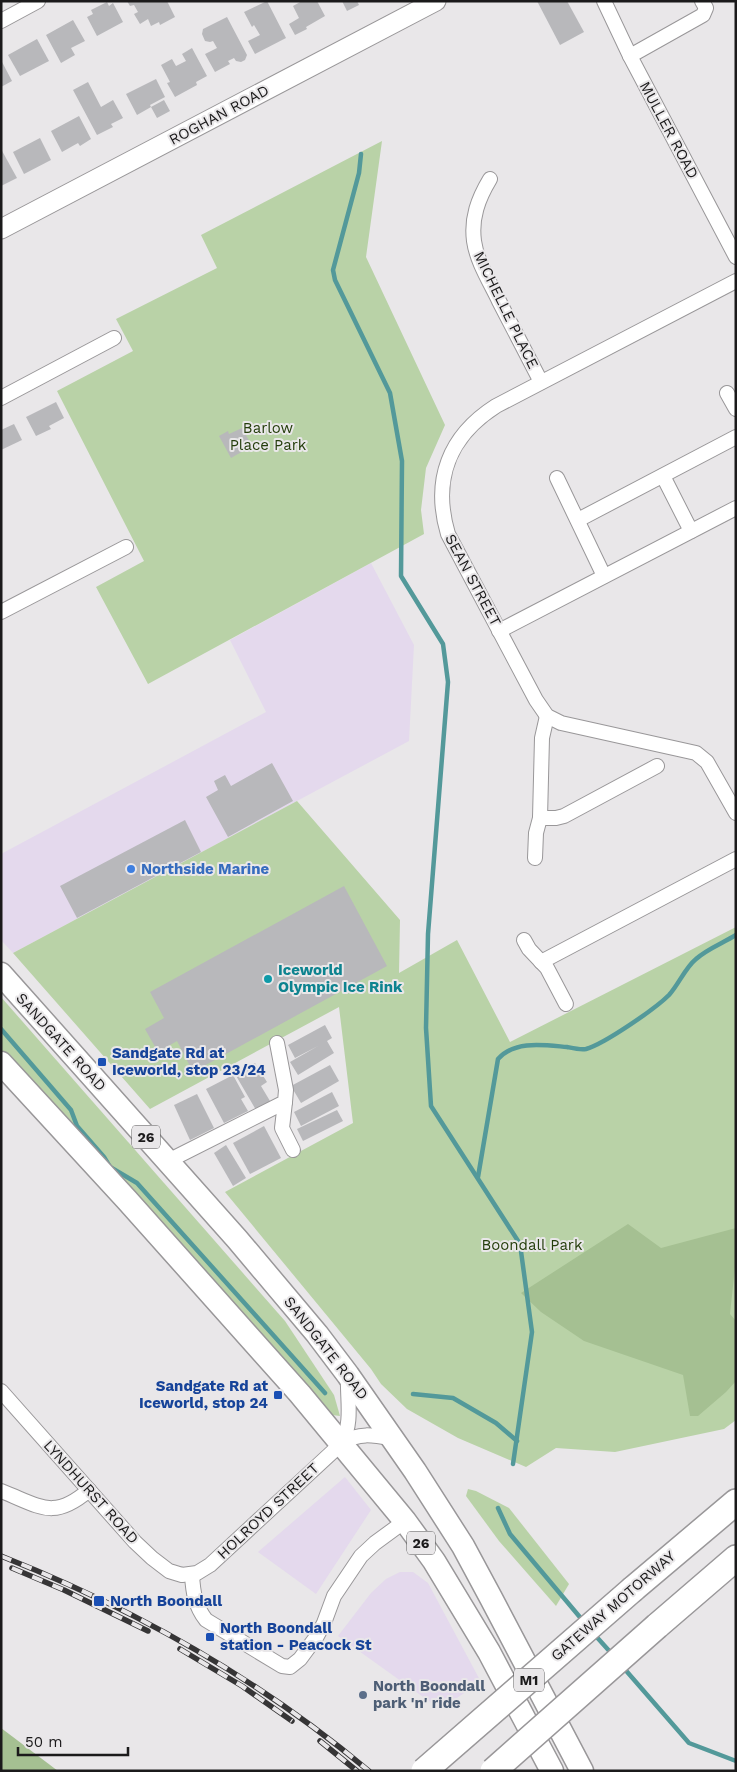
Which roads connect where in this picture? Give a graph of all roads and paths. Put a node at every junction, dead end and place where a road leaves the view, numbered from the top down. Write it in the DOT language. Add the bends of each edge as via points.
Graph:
graph roads {
  1 [pos="38,1"];
  2 [pos="436,1"];
  3 [pos="604,1"];
  4 [pos="702,1"];
  5 [pos="1,21"];
  6 [pos="630,56"];
  7 [pos="490,179"];
  8 [pos="1,230"];
  9 [pos="736,257"];
  10 [pos="736,281"];
  11 [pos="114,338"];
  12 [pos="542,382"];
  13 [pos="727,393"];
  14 [pos="1,398"];
  15 [pos="736,409"];
  16 [pos="736,437"];
  17 [pos="662,476"];
  18 [pos="557,478"];
  19 [pos="736,508"];
  20 [pos="578,520"];
  21 [pos="691,531"];
  22 [pos="126,547"];
  23 [pos="604,576"];
  24 [pos="1,612"];
  25 [pos="500,631"];
  26 [pos="547,716"];
  27 [pos="657,766"];
  28 [pos="736,813"];
  29 [pos="540,818"];
  30 [pos="535,858"];
  31 [pos="736,859"];
  32 [pos="524,940"];
  33 [pos="541,962"];
  34 [pos="1,974"];
  35 [pos="566,1004"];
  36 [pos="277,1043"];
  37 [pos="1,1063"];
  38 [pos="285,1102"];
  39 [pos="293,1150"];
  40 [pos="168,1161"];
  41 [pos="348,1375"];
  42 [pos="1,1390"];
  43 [pos="393,1439"];
  44 [pos="342,1443"];
  45 [pos="89,1490"];
  46 [pos="1,1491"];
  47 [pos="736,1502"];
  48 [pos="405,1521"];
  49 [pos="736,1558"];
  50 [pos="192,1575"];
  51 [pos="424,1771"];
  52 [pos="493,1771"];
  53 [pos="552,1771"];
  54 [pos="582,1771"];
  1 -- 5 [label="street"];
  2 -- 8 [label="main road, ROGHAN ROAD"];
  3 -- 6 [label="street, MULLER ROAD"];
  4 -- 6 [label="street" via="706,8 704,15"];
  6 -- 9 [label="street, MULLER ROAD"];
  7 -- 12 [label="street, MICHELLE PLACE" via="474,216 476,250"];
  10 -- 12 [label="street, SEAN STREET"];
  11 -- 14 [label="street"];
  12 -- 25 [label="street, SEAN STREET" via="496,406 473,423 456,445 443,474 442,508 448,534"];
  13 -- 15 [label="street"];
  16 -- 17 [label="street"];
  17 -- 20 [label="street"];
  17 -- 21 [label="street"];
  18 -- 20 [label="street"];
  19 -- 21 [label="street"];
  20 -- 23 [label="street"];
  21 -- 23 [label="street"];
  22 -- 24 [label="street"];
  23 -- 25 [label="street"];
  25 -- 26 [label="street, SEAN STREET"];
  26 -- 28 [label="street" via="561,723 696,753 707,762"];
  26 -- 29 [label="street" via="542,738"];
  27 -- 29 [label="street" via="564,816"];
  29 -- 30 [label="street"];
  31 -- 33 [label="street"];
  32 -- 33 [label="street"];
  33 -- 35 [label="street"];
  34 -- 40 [label="highway, SANDGATE ROAD / 26"];
  36 -- 38 [label="street" via="286,1090"];
  37 -- 44 [label="highway, 26" via="134,1207"];
  38 -- 39 [label="street" via="282,1128"];
  38 -- 40 [label="street"];
  40 -- 41 [label="highway, SANDGATE ROAD / 26" via="290,1301"];
  41 -- 43 [label="highway, SANDGATE ROAD / 26"];
  41 -- 44 [label="street" via="349,1421"];
  42 -- 45 [label="street, LYNDHURST ROAD"];
  43 -- 44 [label="street" via="360,1435"];
  43 -- 54 [label="highway, SANDGATE ROAD / 26" via="463,1546"];
  44 -- 48 [label="highway, 26"];
  44 -- 50 [label="street, HOLROYD STREET" via="210,1565"];
  45 -- 46 [label="street" via="66,1506 55,1509"];
  45 -- 50 [label="street, LYNDHURST ROAD" via="152,1558 169,1570"];
  47 -- 51 [label="highway, GATEWAY MOTORWAY / M1, bridge"];
  48 -- 50 [label="street" via="361,1556 334,1596 317,1636 290,1667 282,1666 206,1620 195,1600"];
  48 -- 53 [label="highway, 26" via="444,1577 489,1652"];
  49 -- 52 [label="highway, bridge"];
}
